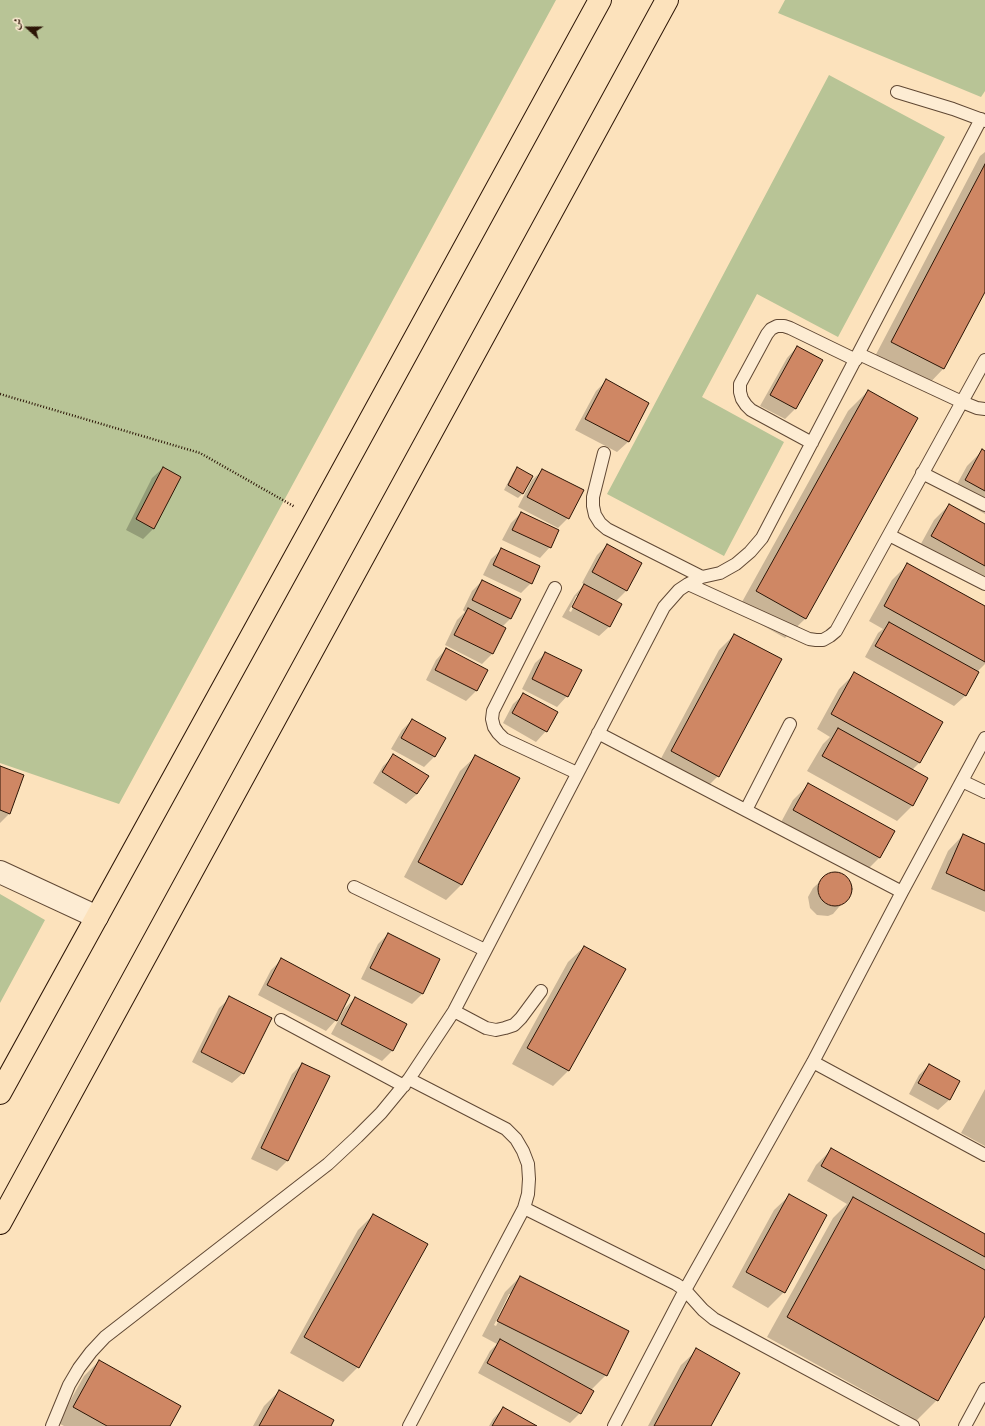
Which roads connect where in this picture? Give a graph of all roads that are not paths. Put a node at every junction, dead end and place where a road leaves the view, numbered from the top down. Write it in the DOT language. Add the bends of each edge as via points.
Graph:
graph roads {
  1 [pos="600,0"];
  2 [pos="668,0"];
  3 [pos="897,92"];
  4 [pos="983,120"];
  5 [pos="857,357"];
  6 [pos="985,360"];
  7 [pos="962,402"];
  8 [pos="985,409"];
  9 [pos="812,443"];
  10 [pos="604,453"];
  11 [pos="922,473"];
  12 [pos="985,505"];
  13 [pos="888,535"];
  14 [pos="702,577"];
  15 [pos="688,584"];
  16 [pos="985,584"];
  17 [pos="555,588"];
  18 [pos="790,724"];
  19 [pos="598,733"];
  20 [pos="985,738"];
  21 [pos="577,774"];
  22 [pos="962,781"];
  23 [pos="985,792"];
  24 [pos="746,810"];
  25 [pos="0,872"];
  26 [pos="354,887"];
  27 [pos="902,892"];
  28 [pos="97,916"];
  29 [pos="485,950"];
  30 [pos="541,991"];
  31 [pos="454,1011"];
  32 [pos="281,1020"];
  33 [pos="813,1062"];
  34 [pos="406,1082"];
  35 [pos="0,1094"];
  36 [pos="985,1155"];
  37 [pos="524,1208"];
  38 [pos="0,1223"];
  39 [pos="685,1290"];
  40 [pos="985,1389"];
  41 [pos="52,1426"];
  42 [pos="409,1426"];
  43 [pos="614,1426"];
  44 [pos="913,1426"];
  45 [pos="965,1426"];
  1 -- 28 [label="main road"];
  2 -- 38 [label="main road"];
  3 -- 4 [label="lane"];
  4 -- 5 [label="lane"];
  5 -- 7 [label="lane"];
  5 -- 9 [label="lane"];
  5 -- 9 [label="lane" via="790,328 777,326 767,334 740,384 742,399 751,410"];
  6 -- 7 [label="lane"];
  7 -- 8 [label="lane"];
  7 -- 11 [label="lane"];
  9 -- 14 [label="lane" via="762,538 736,564 720,573"];
  10 -- 14 [label="lane" via="593,497 595,515 600,523 607,529"];
  11 -- 12 [label="lane"];
  11 -- 13 [label="lane"];
  13 -- 15 [label="lane" via="836,631 823,640 809,639"];
  13 -- 16 [label="lane"];
  14 -- 15 [label="lane"];
  15 -- 19 [label="lane" via="664,607"];
  17 -- 21 [label="lane" via="492,719 494,727 504,739"];
  18 -- 24 [label="lane"];
  19 -- 21 [label="lane"];
  19 -- 24 [label="lane"];
  20 -- 22 [label="lane"];
  21 -- 29 [label="lane"];
  22 -- 23 [label="lane"];
  22 -- 27 [label="lane"];
  24 -- 27 [label="lane"];
  25 -- 28 [label="street"];
  26 -- 29 [label="lane"];
  27 -- 33 [label="lane"];
  28 -- 35 [label="main road"];
  29 -- 31 [label="lane"];
  30 -- 31 [label="lane" via="521,1018 514,1025 505,1028 486,1028"];
  31 -- 34 [label="lane"];
  32 -- 34 [label="lane"];
  33 -- 36 [label="lane"];
  33 -- 39 [label="lane"];
  34 -- 37 [label="lane" via="506,1129 516,1139 528,1164 528,1194"];
  34 -- 41 [label="lane" via="381,1113 328,1164 106,1337 78,1368"];
  37 -- 39 [label="lane"];
  37 -- 42 [label="lane"];
  39 -- 43 [label="lane"];
  39 -- 44 [label="lane" via="714,1319"];
  40 -- 45 [label="lane"];
}
